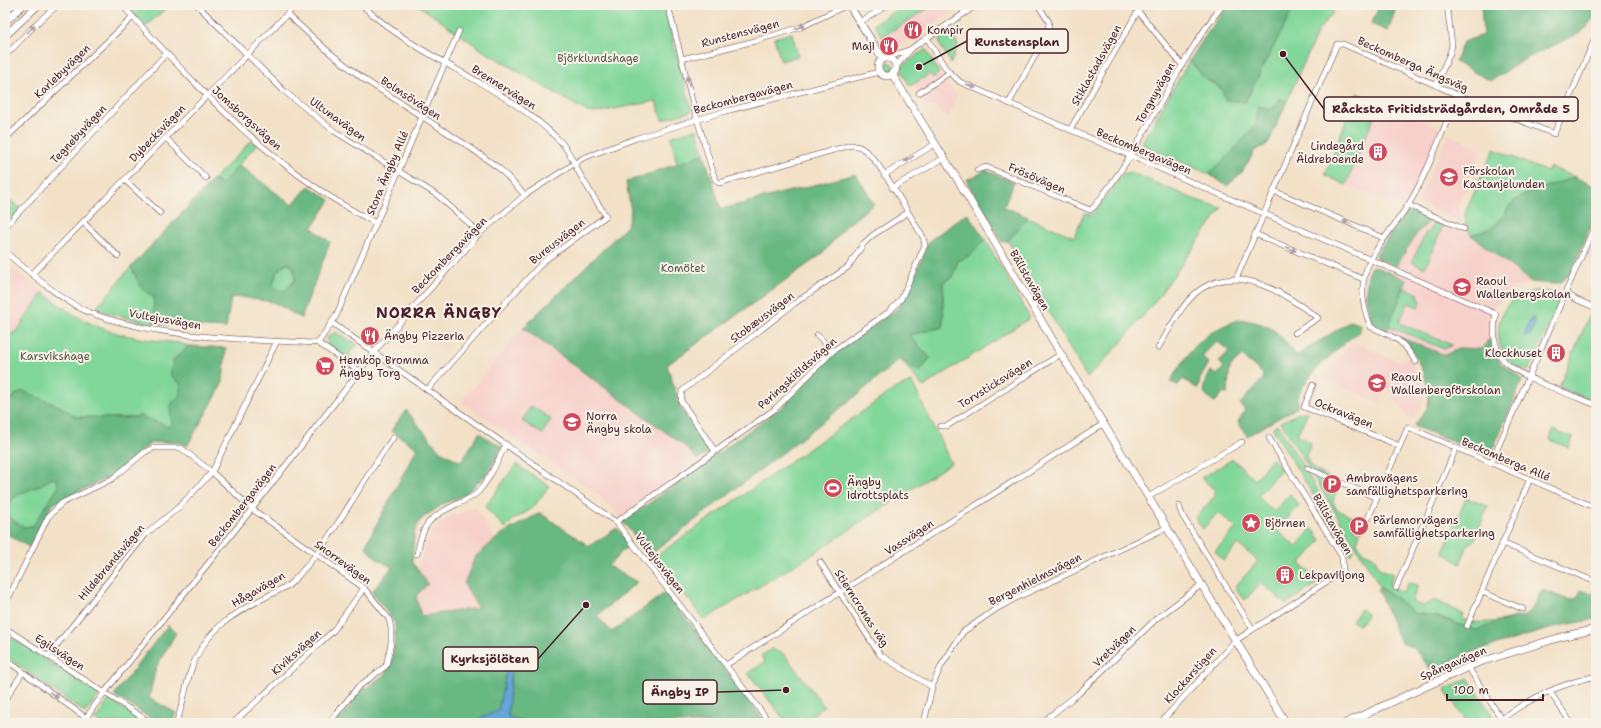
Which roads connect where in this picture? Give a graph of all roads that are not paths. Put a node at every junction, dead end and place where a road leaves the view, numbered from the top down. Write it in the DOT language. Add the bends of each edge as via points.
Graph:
graph roads {
  1 [pos="23,5"];
  2 [pos="38,5"];
  3 [pos="58,5"];
  4 [pos="122,5"];
  5 [pos="197,5"];
  6 [pos="296,5"];
  7 [pos="362,5"];
  8 [pos="668,5"];
  9 [pos="848,5"];
  10 [pos="888,5"];
  11 [pos="959,5"];
  12 [pos="977,5"];
  13 [pos="1038,5"];
  14 [pos="1133,5"];
  15 [pos="1223,5"];
  16 [pos="1447,5"];
  17 [pos="1138,11"];
  18 [pos="965,13"];
  19 [pos="287,14"];
  20 [pos="133,17"];
  21 [pos="5,22"];
  22 [pos="860,22"];
  23 [pos="459,31"];
  24 [pos="5,36"];
  25 [pos="1596,36"];
  26 [pos="927,38"];
  27 [pos="912,48"];
  28 [pos="166,54"];
  29 [pos="247,55"];
  30 [pos="5,56"];
  31 [pos="885,58"];
  32 [pos="682,59"];
  33 [pos="446,62"];
  34 [pos="1182,65"];
  35 [pos="896,66"];
  36 [pos="879,72"];
  37 [pos="949,73"];
  38 [pos="892,74"];
  39 [pos="1436,85"];
  40 [pos="918,93"];
  41 [pos="1458,95"];
  42 [pos="207,96"];
  43 [pos="1009,103"];
  44 [pos="422,117"];
  45 [pos="697,119"];
  46 [pos="1070,130"];
  47 [pos="166,138"];
  48 [pos="5,139"];
  49 [pos="935,144"];
  50 [pos="1130,156"];
  51 [pos="944,158"];
  52 [pos="574,162"];
  53 [pos="977,170"];
  54 [pos="398,172"];
  55 [pos="884,175"];
  56 [pos="206,178"];
  57 [pos="124,180"];
  58 [pos="892,188"];
  59 [pos="1274,191"];
  60 [pos="525,195"];
  61 [pos="1408,205"];
  62 [pos="1090,210"];
  63 [pos="160,213"];
  64 [pos="907,213"];
  65 [pos="1264,213"];
  66 [pos="606,216"];
  67 [pos="83,222"];
  68 [pos="376,223"];
  69 [pos="1596,223"];
  70 [pos="5,227"];
  71 [pos="1464,229"];
  72 [pos="480,233"];
  73 [pos="1255,234"];
  74 [pos="1384,238"];
  75 [pos="5,252"];
  76 [pos="118,256"];
  77 [pos="1370,259"];
  78 [pos="32,274"];
  79 [pos="1236,278"];
  80 [pos="1363,279"];
  81 [pos="1566,293"];
  82 [pos="1596,308"];
  83 [pos="332,322"];
  84 [pos="1295,333"];
  85 [pos="817,335"];
  86 [pos="276,341"];
  87 [pos="318,343"];
  88 [pos="1158,348"];
  89 [pos="374,351"];
  90 [pos="832,352"];
  91 [pos="1061,354"];
  92 [pos="1416,362"];
  93 [pos="359,371"];
  94 [pos="1530,377"];
  95 [pos="1313,385"];
  96 [pos="427,390"];
  97 [pos="1596,405"];
  98 [pos="1103,424"];
  99 [pos="940,426"];
  100 [pos="393,438"];
  101 [pos="1269,438"];
  102 [pos="1242,442"];
  103 [pos="506,444"];
  104 [pos="1400,446"];
  105 [pos="1456,448"];
  106 [pos="715,452"];
  107 [pos="1491,463"];
  108 [pos="1306,468"];
  109 [pos="212,472"];
  110 [pos="1530,479"];
  111 [pos="1148,497"];
  112 [pos="1376,498"];
  113 [pos="1179,506"];
  114 [pos="1596,508"];
  115 [pos="252,509"];
  116 [pos="616,522"];
  117 [pos="1166,528"];
  118 [pos="1360,533"];
  119 [pos="1502,543"];
  120 [pos="316,553"];
  121 [pos="417,554"];
  122 [pos="820,562"];
  123 [pos="1596,582"];
  124 [pos="1201,584"];
  125 [pos="364,588"];
  126 [pos="1396,588"];
  127 [pos="1482,592"];
  128 [pos="841,593"];
  129 [pos="5,605"];
  130 [pos="1523,609"];
  131 [pos="1467,626"];
  132 [pos="5,628"];
  133 [pos="1252,628"];
  134 [pos="1596,629"];
  135 [pos="1235,641"];
  136 [pos="48,656"];
  137 [pos="5,659"];
  138 [pos="726,666"];
  139 [pos="1468,667"];
  140 [pos="24,672"];
  141 [pos="1596,676"];
  142 [pos="932,687"];
  143 [pos="1550,692"];
  144 [pos="104,693"];
  145 [pos="5,700"];
  146 [pos="86,718"];
  147 [pos="1503,721"];
  148 [pos="82,723"];
  149 [pos="151,723"];
  150 [pos="176,723"];
  151 [pos="233,723"];
  152 [pos="329,723"];
  153 [pos="770,723"];
  154 [pos="924,723"];
  155 [pos="1041,723"];
  156 [pos="1160,723"];
  157 [pos="1286,723"];
  158 [pos="1346,723"];
  159 [pos="1497,723"];
  160 [pos="1571,723"];
  1 -- 21 [label="street"];
  2 -- 24 [label="street"];
  30 -- 3 [label="street, one-way"];
  4 -- 20 [label="street, Jomsborgsvägen"];
  5 -- 29 [label="street, Ultunavägen"];
  6 -- 19 [label="street, Dybecksvägen"];
  7 -- 33 [label="street, Brennervägen" via="389,27"];
  8 -- 32 [label="street"];
  9 -- 22 [label="street"];
  32 -- 9 [label="street, Runstensvägen, one-way" via="801,27"];
  10 -- 22 [label="street"];
  11 -- 18 [label="street"];
  12 -- 18 [label="street"];
  13 -- 43 [label="street" via="1049,22 1048,32"];
  14 -- 17 [label="street"];
  15 -- 34 [label="street, Torgnyvägen" via="1208,23"];
  16 -- 39 [label="street" via="1452,45"];
  17 -- 34 [label="street"];
  17 -- 46 [label="street, Stiklastadsvägen"];
  18 -- 26 [label="street"];
  19 -- 29 [label="street, Dybecksvägen"];
  19 -- 44 [label="street, Bolmsövägen" via="365,80"];
  20 -- 28 [label="street, Jomsborgsvägen"];
  20 -- 48 [label="street, Karlebyvägen"];
  22 -- 31 [label="street"];
  23 -- 33 [label="street, Stora Ängby Allé"];
  25 -- 41 [label="street, Beckomberga Ängsväg" via="1554,134"];
  26 -- 27 [label="street"];
  26 -- 37 [label="street, Beckombergavägen"];
  27 -- 31 [label="street"];
  27 -- 35 [label="street"];
  28 -- 42 [label="street, Jomsborgsvägen"];
  28 -- 70 [label="street, Tegnebyvägen"];
  29 -- 42 [label="street, Dybecksvägen"];
  29 -- 54 [label="street, Ultunavägen" via="284,91 334,131"];
  31 -- 35 [label="street" via="894,61"];
  31 -- 36 [label="street" via="878,65"];
  45 -- 32 [label="street, one-way"];
  33 -- 44 [label="street, Stora Ängby Allé"];
  33 -- 52 [label="street, Brennervägen" via="536,120 561,142"];
  34 -- 50 [label="street, Torgnyvägen"];
  35 -- 38 [label="street"];
  36 -- 38 [label="street" via="884,75"];
  36 -- 45 [label="street, Beckombergavägen"];
  37 -- 40 [label="street"];
  37 -- 43 [label="street, Beckombergavägen, one-way" via="960,82"];
  38 -- 49 [label="street, Bällstavägen"];
  39 -- 41 [label="street, Beckomberga Ängsväg"];
  39 -- 59 [label="street, Beckomberga Ängsväg" via="1343,44 1337,44"];
  41 -- 61 [label="street"];
  42 -- 47 [label="street, Dybecksvägen"];
  42 -- 68 [label="street, Jomsborgsvägen" via="294,173 336,201"];
  43 -- 46 [label="street, Beckombergavägen"];
  44 -- 54 [label="street, Stora Ängby Allé"];
  44 -- 60 [label="street, Bolmsövägen" via="495,165 520,187"];
  45 -- 52 [label="street, Beckombergavägen"];
  45 -- 55 [label="street, Peringskiöldsvägen" via="715,179 719,183 851,145 862,147 869,153"];
  46 -- 50 [label="street, Beckombergavägen"];
  47 -- 56 [label="street"];
  47 -- 57 [label="street, Dybecksvägen"];
  49 -- 51 [label="street, Bällstavägen"];
  49 -- 55 [label="street, one-way"];
  50 -- 62 [label="street, Torgnyvägen"];
  50 -- 65 [label="street, Beckombergavägen"];
  51 -- 58 [label="street"];
  51 -- 91 [label="street, Bällstavägen"];
  52 -- 60 [label="street, Beckombergavägen"];
  52 -- 66 [label="street, Brennervägen"];
  53 -- 62 [label="street, Frösövägen" via="986,167"];
  54 -- 68 [label="street, Stora Ängby Allé"];
  54 -- 72 [label="street, Ultunavägen" via="438,196"];
  55 -- 58 [label="street, Peringskiöldsvägen"];
  57 -- 63 [label="street"];
  57 -- 67 [label="street, Dybecksvägen"];
  58 -- 64 [label="street, Peringskiöldsvägen"];
  59 -- 65 [label="street, Beckomberga Ängsväg"];
  74 -- 59 [label="street, one-way"];
  60 -- 72 [label="street, Beckombergavägen"];
  61 -- 71 [label="street"];
  61 -- 74 [label="street"];
  64 -- 90 [label="street, Peringskiöldsvägen" via="923,237 925,245 901,299 890,311"];
  64 -- 106 [label="street, Stobæusvägen" via="864,243 848,267 795,303 682,391 681,401"];
  65 -- 73 [label="street, Beckomberga Ängsväg"];
  65 -- 77 [label="street, Beckombergavägen"];
  66 -- 96 [label="street, Bureusvägen" via="544,261"];
  67 -- 76 [label="street"];
  67 -- 78 [label="street, Dybecksvägen"];
  68 -- 83 [label="street, Stora Ängby Allé"];
  69 -- 81 [label="street"];
  72 -- 89 [label="street, Beckombergavägen"];
  73 -- 79 [label="street, Beckomberga Ängsväg"];
  73 -- 80 [label="street, one-way"];
  74 -- 77 [label="street"];
  75 -- 78 [label="street, Vultejusvägen"];
  77 -- 80 [label="street"];
  77 -- 94 [label="street, Beckombergavägen" via="1496,314 1494,336 1498,351 1505,363"];
  78 -- 86 [label="street, Vultejusvägen" via="86,311 135,326 194,335"];
  79 -- 84 [label="street" via="1271,289 1318,318"];
  79 -- 88 [label="street" via="1201,289 1187,304"];
  80 -- 92 [label="street" via="1363,306 1371,327 1397,338 1406,346"];
  81 -- 82 [label="street"];
  81 -- 94 [label="street"];
  83 -- 87 [label="street, Stora Ängby Allé"];
  83 -- 89 [label="street, Vultejusvägen"];
  85 -- 90 [label="street"];
  86 -- 87 [label="street, Vultejusvägen"];
  86 -- 109 [label="street, Hildebrandsvägen"];
  87 -- 93 [label="street"];
  89 -- 93 [label="street, Beckombergavägen"];
  89 -- 96 [label="street, Vultejusvägen"];
  90 -- 106 [label="street, Peringskiöldsvägen" via="775,409"];
  91 -- 98 [label="street, Bällstavägen"];
  91 -- 99 [label="street, Torvsticksvägen" via="947,426"];
  93 -- 115 [label="street, Beckombergavägen"];
  94 -- 97 [label="street"];
  94 -- 107 [label="street"];
  95 -- 104 [label="street, Ockravägen" via="1304,407"];
  96 -- 103 [label="street, Vultejusvägen"];
  98 -- 111 [label="street, Bällstavägen"];
  98 -- 128 [label="street, Vassvägen"];
  100 -- 120 [label="street, Hågavägen"];
  101 -- 133 [label="street, Bällstavägen" via="1342,557 1343,571"];
  102 -- 111 [label="street"];
  103 -- 116 [label="street, Vultejusvägen"];
  103 -- 121 [label="street" via="477,493 427,522 420,537"];
  104 -- 105 [label="street, Beckomberga Allé" via="1408,427"];
  104 -- 112 [label="street"];
  105 -- 107 [label="street, Beckomberga Allé"];
  105 -- 126 [label="street"];
  106 -- 116 [label="street, Peringskiöldsvägen"];
  107 -- 110 [label="street, Beckomberga Allé"];
  108 -- 112 [label="street"];
  109 -- 115 [label="street, Snorrevägen"];
  109 -- 129 [label="street, Snorrevägen" via="181,448 153,448 112,479 62,503 48,517"];
  109 -- 136 [label="street, Hildebrandsvägen" via="180,506 146,534"];
  110 -- 114 [label="street, Beckomberga Allé"];
  110 -- 119 [label="street"];
  111 -- 117 [label="street, Bällstavägen"];
  112 -- 118 [label="street"];
  113 -- 133 [label="street" via="1182,515"];
  115 -- 120 [label="street, Snorrevägen" via="299,544"];
  115 -- 144 [label="street, Beckombergavägen"];
  116 -- 138 [label="street, Vultejusvägen"];
  117 -- 124 [label="street, Bällstavägen"];
  117 -- 142 [label="street, Bergenhielmsvägen" via="996,609 963,632 941,666"];
  119 -- 123 [label="street"];
  119 -- 127 [label="street"];
  120 -- 125 [label="street, Snorrevägen"];
  120 -- 150 [label="street, Hågavägen" via="289,585 228,618 204,642 191,670"];
  122 -- 128 [label="street, Stierncronas väg"];
  124 -- 135 [label="street, Bällstavägen"];
  124 -- 155 [label="street, Vretvägen" via="1156,620 1078,694"];
  125 -- 151 [label="street, Kiviksvägen" via="334,632"];
  125 -- 152 [label="street, Snorrevägen" via="389,619 390,654 386,666 358,687"];
  127 -- 130 [label="street"];
  127 -- 131 [label="street"];
  128 -- 138 [label="street, Vassvägen"];
  128 -- 142 [label="street, Stierncronas väg" via="880,654"];
  132 -- 136 [label="street, Egilsvägen"];
  133 -- 135 [label="street, Bällstavägen"];
  134 -- 139 [label="street, Spångavägen" via="1562,637"];
  135 -- 156 [label="street, Klockarstigen"];
  135 -- 157 [label="street, Bällstavägen"];
  136 -- 144 [label="street, Egilsvägen"];
  137 -- 140 [label="street"];
  138 -- 153 [label="street, Vultejusvägen"];
  139 -- 147 [label="street"];
  139 -- 158 [label="street, Spångavägen"];
  140 -- 145 [label="street"];
  140 -- 146 [label="street, one-way"];
  141 -- 143 [label="street"];
  142 -- 154 [label="street, Bergenhielmsvägen"];
  143 -- 147 [label="street" via="1525,703"];
  143 -- 160 [label="street"];
  144 -- 146 [label="street, Beckombergavägen"];
  144 -- 149 [label="street"];
  146 -- 148 [label="street, Beckombergavägen"];
  147 -- 159 [label="street"];
}
